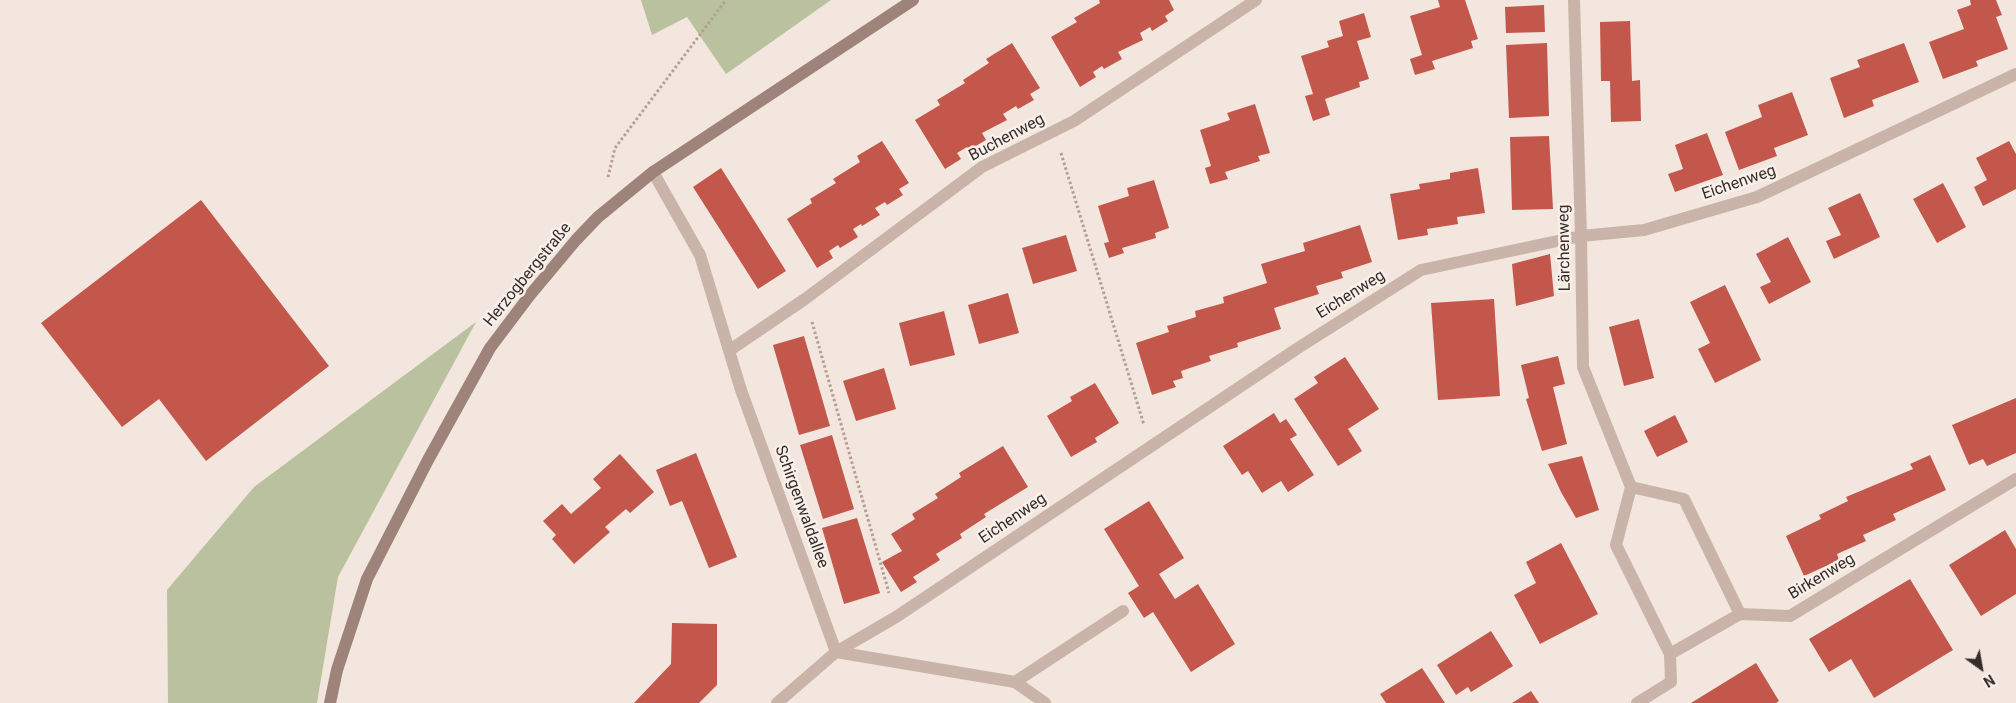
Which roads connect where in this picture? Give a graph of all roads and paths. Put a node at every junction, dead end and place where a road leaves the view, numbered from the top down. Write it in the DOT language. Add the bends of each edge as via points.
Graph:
graph roads {
  1 [pos="726,0"];
  2 [pos="914,0"];
  3 [pos="1256,0"];
  4 [pos="1574,0"];
  5 [pos="2016,74"];
  6 [pos="1054,131"];
  7 [pos="653,172"];
  8 [pos="598,217"];
  9 [pos="1581,236"];
  10 [pos="805,299"];
  11 [pos="730,350"];
  12 [pos="1150,447"];
  13 [pos="2016,479"];
  14 [pos="1631,487"];
  15 [pos="1123,611"];
  16 [pos="1740,614"];
  17 [pos="896,617"];
  18 [pos="836,652"];
  19 [pos="1670,654"];
  20 [pos="1014,682"];
  21 [pos="330,703"];
  22 [pos="777,703"];
  23 [pos="1046,703"];
  24 [pos="1637,703"];
  1 -- 8 [label="path" via="615,148"];
  2 -- 7 [label="main road, Herzogbergstraße"];
  3 -- 6 [label="street, Buchenweg"];
  4 -- 9 [label="street, Lärchenweg"];
  5 -- 9 [label="street, Eichenweg" via="1757,197 1644,230"];
  6 -- 10 [label="street, Buchenweg" via="982,167"];
  6 -- 12 [label="path"];
  7 -- 8 [label="main road, Herzogbergstraße"];
  7 -- 11 [label="street, Schirgenwaldallee" via="700,255"];
  8 -- 21 [label="main road, Herzogbergstraße" via="530,295 486,357 428,460 367,579 337,670"];
  9 -- 12 [label="street, Eichenweg" via="1421,270"];
  9 -- 14 [label="street, Lärchenweg" via="1583,367"];
  10 -- 11 [label="street, Buchenweg"];
  10 -- 17 [label="path"];
  11 -- 18 [label="street, Schirgenwaldallee" via="741,390"];
  12 -- 17 [label="street, Eichenweg"];
  13 -- 16 [label="street, Birkenweg" via="1790,616"];
  14 -- 16 [label="street" via="1684,499"];
  14 -- 19 [label="street" via="1616,545"];
  15 -- 20 [label="street"];
  16 -- 19 [label="street"];
  17 -- 18 [label="street, Eichenweg"];
  18 -- 20 [label="street"];
  18 -- 22 [label="street, Eichenweg"];
  19 -- 24 [label="street" via="1672,682"];
  20 -- 23 [label="street"];
}
